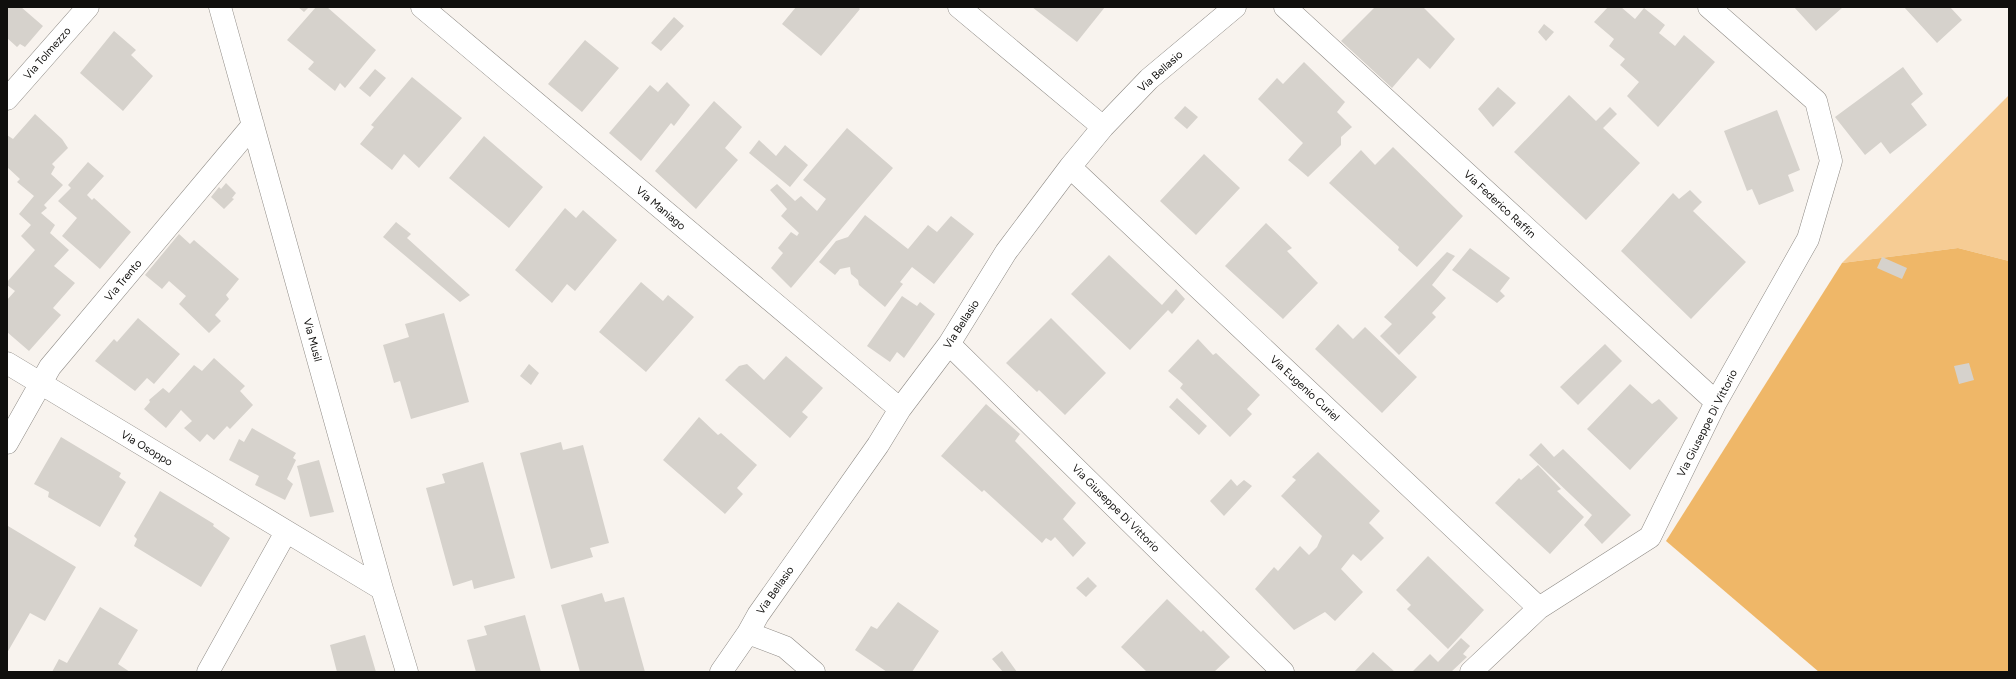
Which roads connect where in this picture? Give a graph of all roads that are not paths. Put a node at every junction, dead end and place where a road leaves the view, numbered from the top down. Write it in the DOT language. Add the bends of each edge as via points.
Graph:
graph roads {
  1 [pos="88,7"];
  2 [pos="220,7"];
  3 [pos="422,7"];
  4 [pos="959,7"];
  5 [pos="1235,7"];
  6 [pos="1285,7"];
  7 [pos="1710,7"];
  8 [pos="7,99"];
  9 [pos="253,126"];
  10 [pos="1103,127"];
  11 [pos="1070,167"];
  12 [pos="949,344"];
  13 [pos="7,363"];
  14 [pos="41,384"];
  15 [pos="1716,402"];
  16 [pos="900,409"];
  17 [pos="7,443"];
  18 [pos="286,532"];
  19 [pos="382,589"];
  20 [pos="1539,608"];
  21 [pos="748,633"];
  22 [pos="208,672"];
  23 [pos="408,672"];
  24 [pos="722,672"];
  25 [pos="814,672"];
  26 [pos="1283,672"];
  27 [pos="1471,672"];
  1 -- 8 [label="street, Via Tolmezzo"];
  2 -- 9 [label="street, Via Musil"];
  3 -- 16 [label="street, Via Maniago"];
  4 -- 10 [label="street"];
  5 -- 10 [label="street, Via Bellasio" via="1149,79"];
  6 -- 15 [label="street, Via Federico Raffin"];
  7 -- 15 [label="street, Via Giuseppe Di Vittorio" via="1816,101 1831,161 1808,239"];
  9 -- 14 [label="street, Via Trento" via="50,367"];
  9 -- 19 [label="street, Via Musil"];
  10 -- 11 [label="street, Via Bellasio"];
  11 -- 12 [label="street, Via Bellasio" via="1006,252"];
  11 -- 20 [label="street, Via Eugenio Curiel"];
  12 -- 16 [label="street, Via Bellasio"];
  12 -- 26 [label="street, Via Giuseppe Di Vittorio"];
  13 -- 14 [label="street, Via Osoppo"];
  14 -- 17 [label="street, Via Trento"];
  14 -- 18 [label="street, Via Osoppo"];
  15 -- 20 [label="street, Via Giuseppe Di Vittorio" via="1650,537"];
  16 -- 21 [label="street, Via Bellasio" via="878,445 758,615"];
  18 -- 19 [label="street, Via Osoppo"];
  18 -- 22 [label="street"];
  19 -- 23 [label="street, Via Musil"];
  20 -- 27 [label="street, Via Giuseppe Di Vittorio"];
  21 -- 24 [label="street, Via Bellasio"];
  21 -- 25 [label="street" via="785,647"];
}
